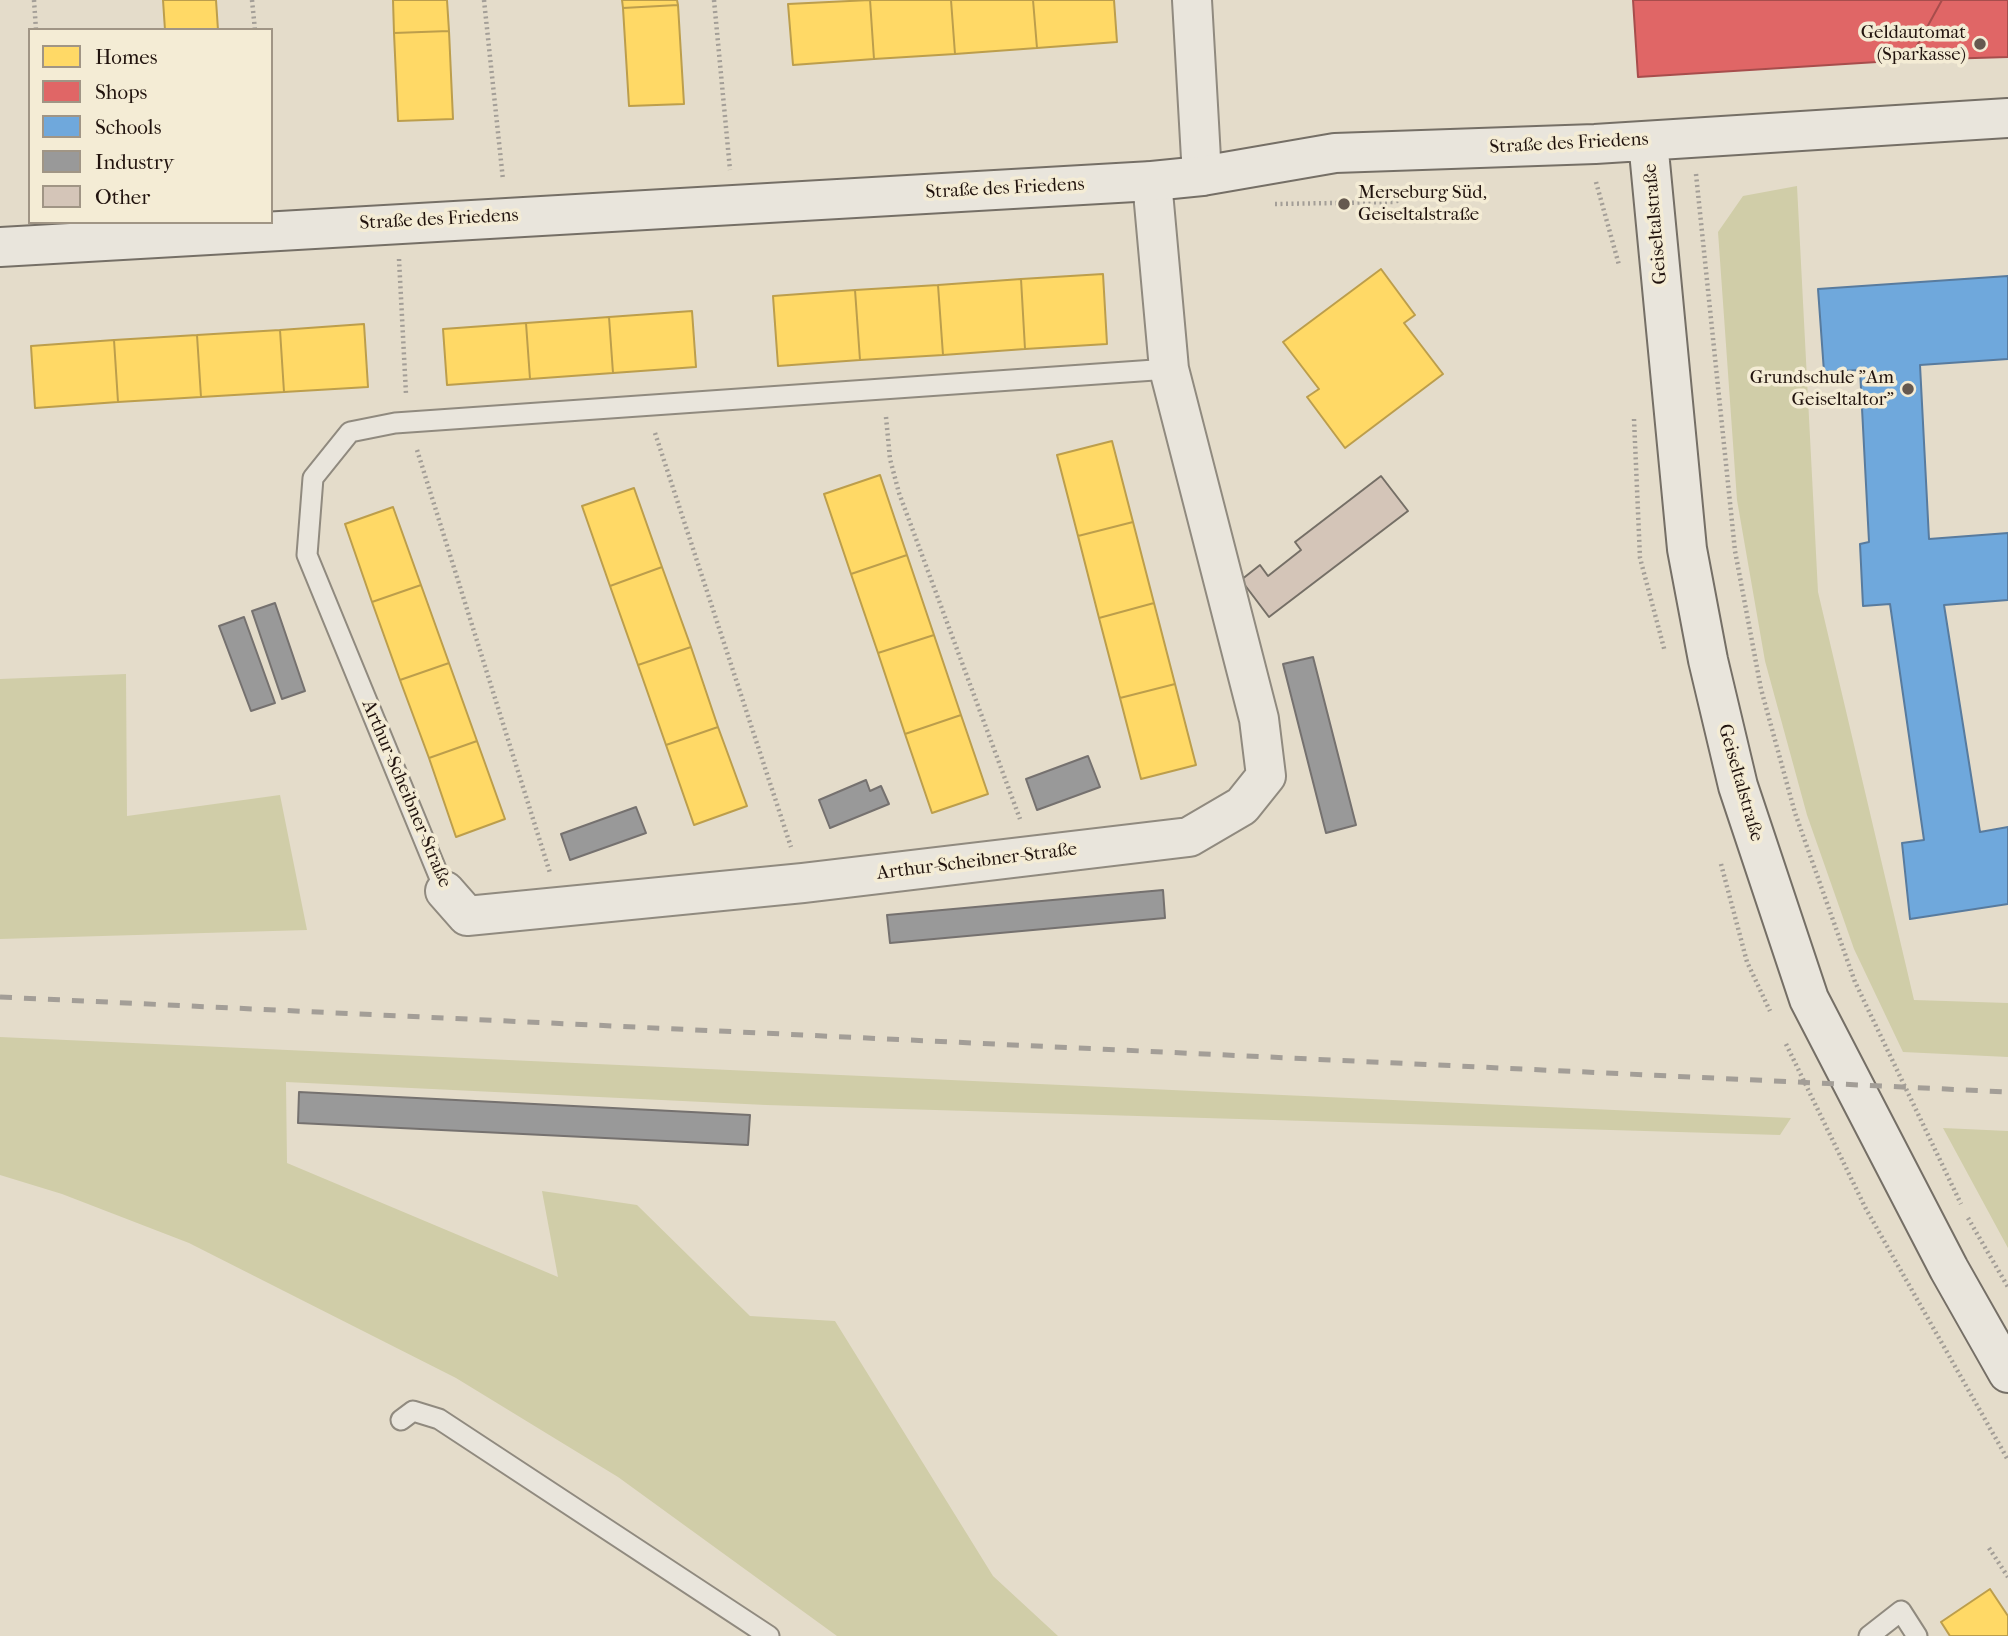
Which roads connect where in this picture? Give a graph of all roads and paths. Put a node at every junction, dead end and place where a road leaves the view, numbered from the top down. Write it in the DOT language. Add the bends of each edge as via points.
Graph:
graph roads {
  1 [pos="33,0"];
  2 [pos="253,0"];
  3 [pos="484,0"];
  4 [pos="714,0"];
  5 [pos="1192,0"];
  6 [pos="36,28"];
  7 [pos="255,28"];
  8 [pos="2008,118"];
  9 [pos="1693,138"];
  10 [pos="1648,141"];
  11 [pos="744,166"];
  12 [pos="716,167"];
  13 [pos="1202,176"];
  14 [pos="517,178"];
  15 [pos="490,180"];
  16 [pos="1152,181"];
  17 [pos="732,185"];
  18 [pos="505,197"];
  19 [pos="398,222"];
  20 [pos="0,247"];
  21 [pos="1169,369"];
  22 [pos="884,388"];
  23 [pos="646,405"];
  24 [pos="408,422"];
  25 [pos="1034,856"];
  26 [pos="803,883"];
  27 [pos="445,891"];
  28 [pos="561,907"];
  29 [pos="2008,1287"];
  30 [pos="2008,1373"];
  31 [pos="401,1420"];
  32 [pos="1989,1548"];
  33 [pos="2008,1577"];
  34 [pos="769,1636"];
  35 [pos="1869,1636"];
  36 [pos="1917,1636"];
  1 -- 6 [label="path"];
  2 -- 7 [label="path"];
  3 -- 18 [label="path"];
  4 -- 17 [label="path"];
  5 -- 13 [label="street"];
  8 -- 9 [label="street, Straße des Friedens"];
  9 -- 10 [label="street, Straße des Friedens"];
  9 -- 29 [label="path" via="1735,551 1761,690 1795,813 1854,982 1966,1213"];
  10 -- 13 [label="street, Straße des Friedens" via="1335,153"];
  10 -- 30 [label="street, Geiseltalstraße" via="1687,549 1707,660 1738,786 1809,999"];
  11 -- 17 [label="path"];
  12 -- 17 [label="path"];
  13 -- 16 [label="street, Straße des Friedens"];
  14 -- 18 [label="path"];
  15 -- 18 [label="path"];
  16 -- 17 [label="street, Straße des Friedens"];
  16 -- 21 [label="street, Arthur-Scheibner-Straße"];
  17 -- 18 [label="street, Straße des Friedens"];
  18 -- 19 [label="street, Straße des Friedens"];
  19 -- 20 [label="street, Straße des Friedens"];
  19 -- 24 [label="path"];
  21 -- 22 [label="lane, Arthur-Scheibner-Straße"];
  21 -- 25 [label="street, Arthur-Scheibner-Straße" via="1259,719 1266,776 1242,806 1189,837"];
  22 -- 23 [label="lane, Arthur-Scheibner-Straße"];
  22 -- 25 [label="path" via="890,459 899,493"];
  23 -- 24 [label="lane, Arthur-Scheibner-Straße"];
  23 -- 26 [label="path"];
  24 -- 27 [label="lane, Arthur-Scheibner-Straße" via="351,432 313,478 307,555"];
  24 -- 28 [label="path"];
  25 -- 26 [label="street, Arthur-Scheibner-Straße"];
  26 -- 28 [label="street, Arthur-Scheibner-Straße"];
  27 -- 28 [label="street, Arthur-Scheibner-Straße" via="467,916"];
  31 -- 34 [label="lane" via="414,1411 439,1419"];
  32 -- 33 [label="path"];
  35 -- 36 [label="lane" via="1901,1611"];
}
